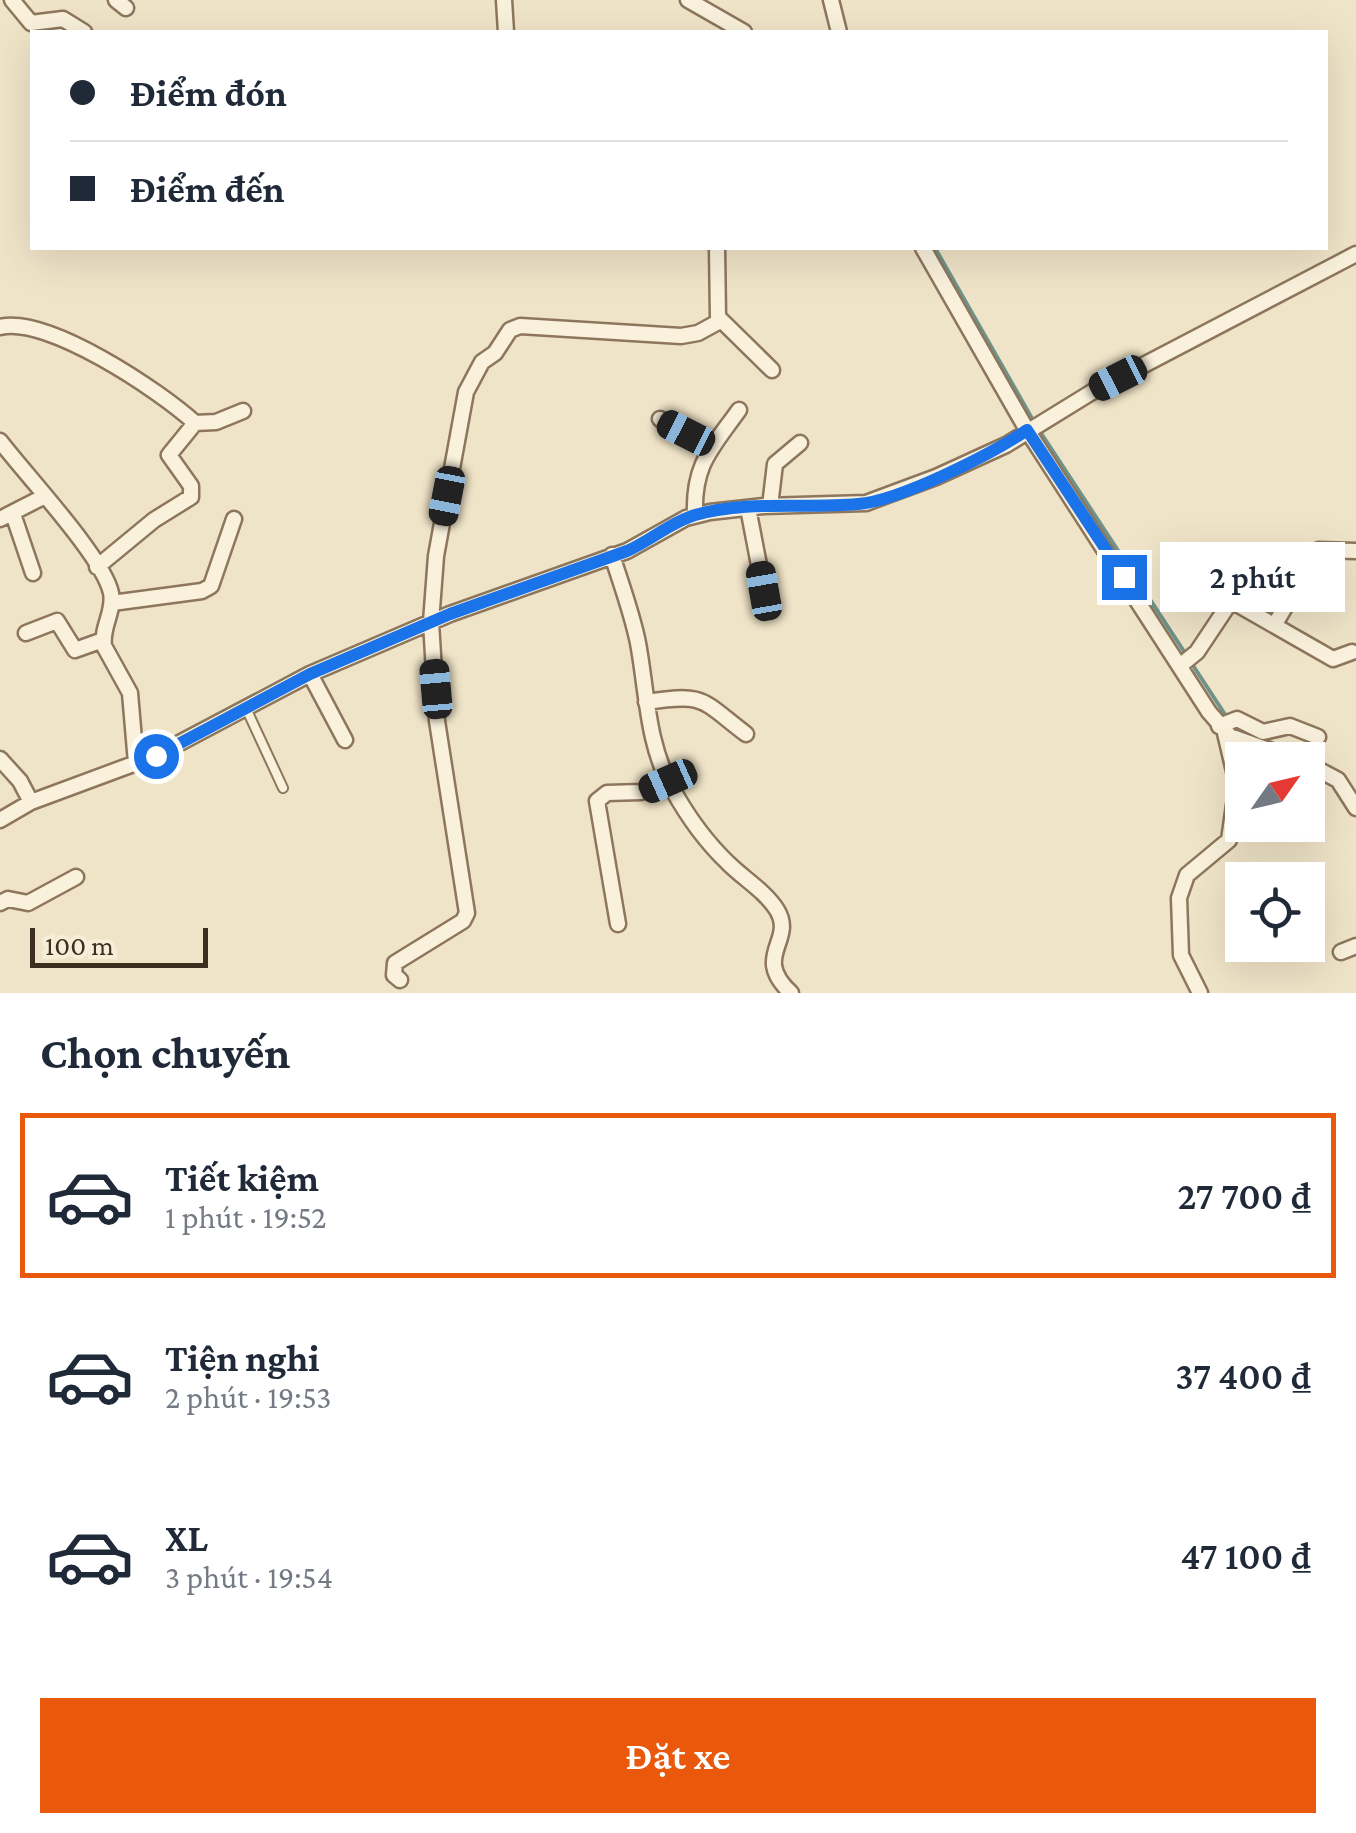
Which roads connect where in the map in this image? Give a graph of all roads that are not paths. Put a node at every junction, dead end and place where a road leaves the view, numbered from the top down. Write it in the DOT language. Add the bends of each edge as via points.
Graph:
graph roads {
  1 [pos="12,0"];
  2 [pos="504,0"];
  3 [pos="688,0"];
  4 [pos="830,0"];
  5 [pos="81,30"];
  6 [pos="506,30"];
  7 [pos="740,30"];
  8 [pos="839,30"];
  9 [pos="717,250"];
  10 [pos="924,250"];
  11 [pos="1356,254"];
  12 [pos="720,321"];
  13 [pos="0,328"];
  14 [pos="772,370"];
  15 [pos="739,410"];
  16 [pos="243,411"];
  17 [pos="660,419"];
  18 [pos="196,423"];
  19 [pos="1034,426"];
  20 [pos="0,441"];
  21 [pos="800,443"];
  22 [pos="712,446"];
  23 [pos="45,496"];
  24 [pos="770,506"];
  25 [pos="748,508"];
  26 [pos="694,516"];
  27 [pos="6,517"];
  28 [pos="234,519"];
  29 [pos="1356,550"];
  30 [pos="612,555"];
  31 [pos="97,567"];
  32 [pos="33,573"];
  33 [pos="764,591"];
  34 [pos="112,603"];
  35 [pos="431,622"];
  36 [pos="1274,624"];
  37 [pos="26,634"];
  38 [pos="103,640"];
  39 [pos="1352,652"];
  40 [pos="1181,665"];
  41 [pos="310,674"];
  42 [pos="646,702"];
  43 [pos="245,706"];
  44 [pos="1225,725"];
  45 [pos="746,734"];
  46 [pos="1318,736"];
  47 [pos="345,740"];
  48 [pos="1259,742"];
  49 [pos="0,759"];
  50 [pos="136,762"];
  51 [pos="1325,773"];
  52 [pos="668,781"];
  53 [pos="283,788"];
  54 [pos="31,802"];
  55 [pos="1356,808"];
  56 [pos="0,820"];
  57 [pos="76,877"];
  58 [pos="0,902"];
  59 [pos="618,924"];
  60 [pos="1356,946"];
  61 [pos="1340,952"];
  62 [pos="400,980"];
  63 [pos="791,993"];
  64 [pos="1200,993"];
  1 -- 5 [label="street" via="31,24 63,18"];
  2 -- 6 [label="street"];
  3 -- 7 [label="street"];
  4 -- 8 [label="street"];
  9 -- 12 [label="street"];
  10 -- 19 [label="street"];
  11 -- 19 [label="street"];
  12 -- 14 [label="street"];
  12 -- 35 [label="street" via="681,336 510,330 466,392"];
  13 -- 18 [label="street" via="20,325 59,338 126,371"];
  15 -- 22 [label="street"];
  16 -- 18 [label="street"];
  17 -- 22 [label="street"];
  18 -- 31 [label="street" via="169,455 191,496"];
  19 -- 24 [label="street" via="984,456 877,501"];
  19 -- 40 [label="street"];
  20 -- 23 [label="street"];
  21 -- 24 [label="street" via="775,464"];
  22 -- 26 [label="street" via="695,480"];
  23 -- 27 [label="street"];
  23 -- 31 [label="street"];
  24 -- 25 [label="street"];
  25 -- 26 [label="street"];
  25 -- 33 [label="street"];
  26 -- 30 [label="street"];
  27 -- 32 [label="street"];
  28 -- 34 [label="street" via="211,586"];
  29 -- 36 [label="street" via="1319,550"];
  30 -- 35 [label="street"];
  30 -- 42 [label="street" via="637,639"];
  31 -- 34 [label="street"];
  34 -- 38 [label="street"];
  35 -- 41 [label="street"];
  35 -- 62 [label="street" via="436,721 467,914 394,963"];
  36 -- 39 [label="street" via="1332,659"];
  36 -- 40 [label="street" via="1231,604"];
  37 -- 38 [label="street" via="57,621 75,650"];
  38 -- 50 [label="street" via="130,692"];
  40 -- 44 [label="street"];
  41 -- 43 [label="street"];
  41 -- 47 [label="street"];
  42 -- 45 [label="street" via="701,699"];
  42 -- 52 [label="street"];
  43 -- 50 [label="street"];
  43 -- 53 [label="lane"];
  44 -- 46 [label="street" via="1236,718 1262,732 1290,726"];
  44 -- 48 [label="street"];
  44 -- 64 [label="street" via="1238,784 1229,840 1187,875 1179,898 1181,955"];
  49 -- 54 [label="street"];
  50 -- 54 [label="street"];
  51 -- 55 [label="street" via="1338,780"];
  52 -- 59 [label="street" via="641,792 607,793 598,801"];
  52 -- 63 [label="street" via="715,850 777,910 782,928 772,965"];
  54 -- 56 [label="street"];
  57 -- 58 [label="street" via="28,903"];
  60 -- 61 [label="street"];
}
